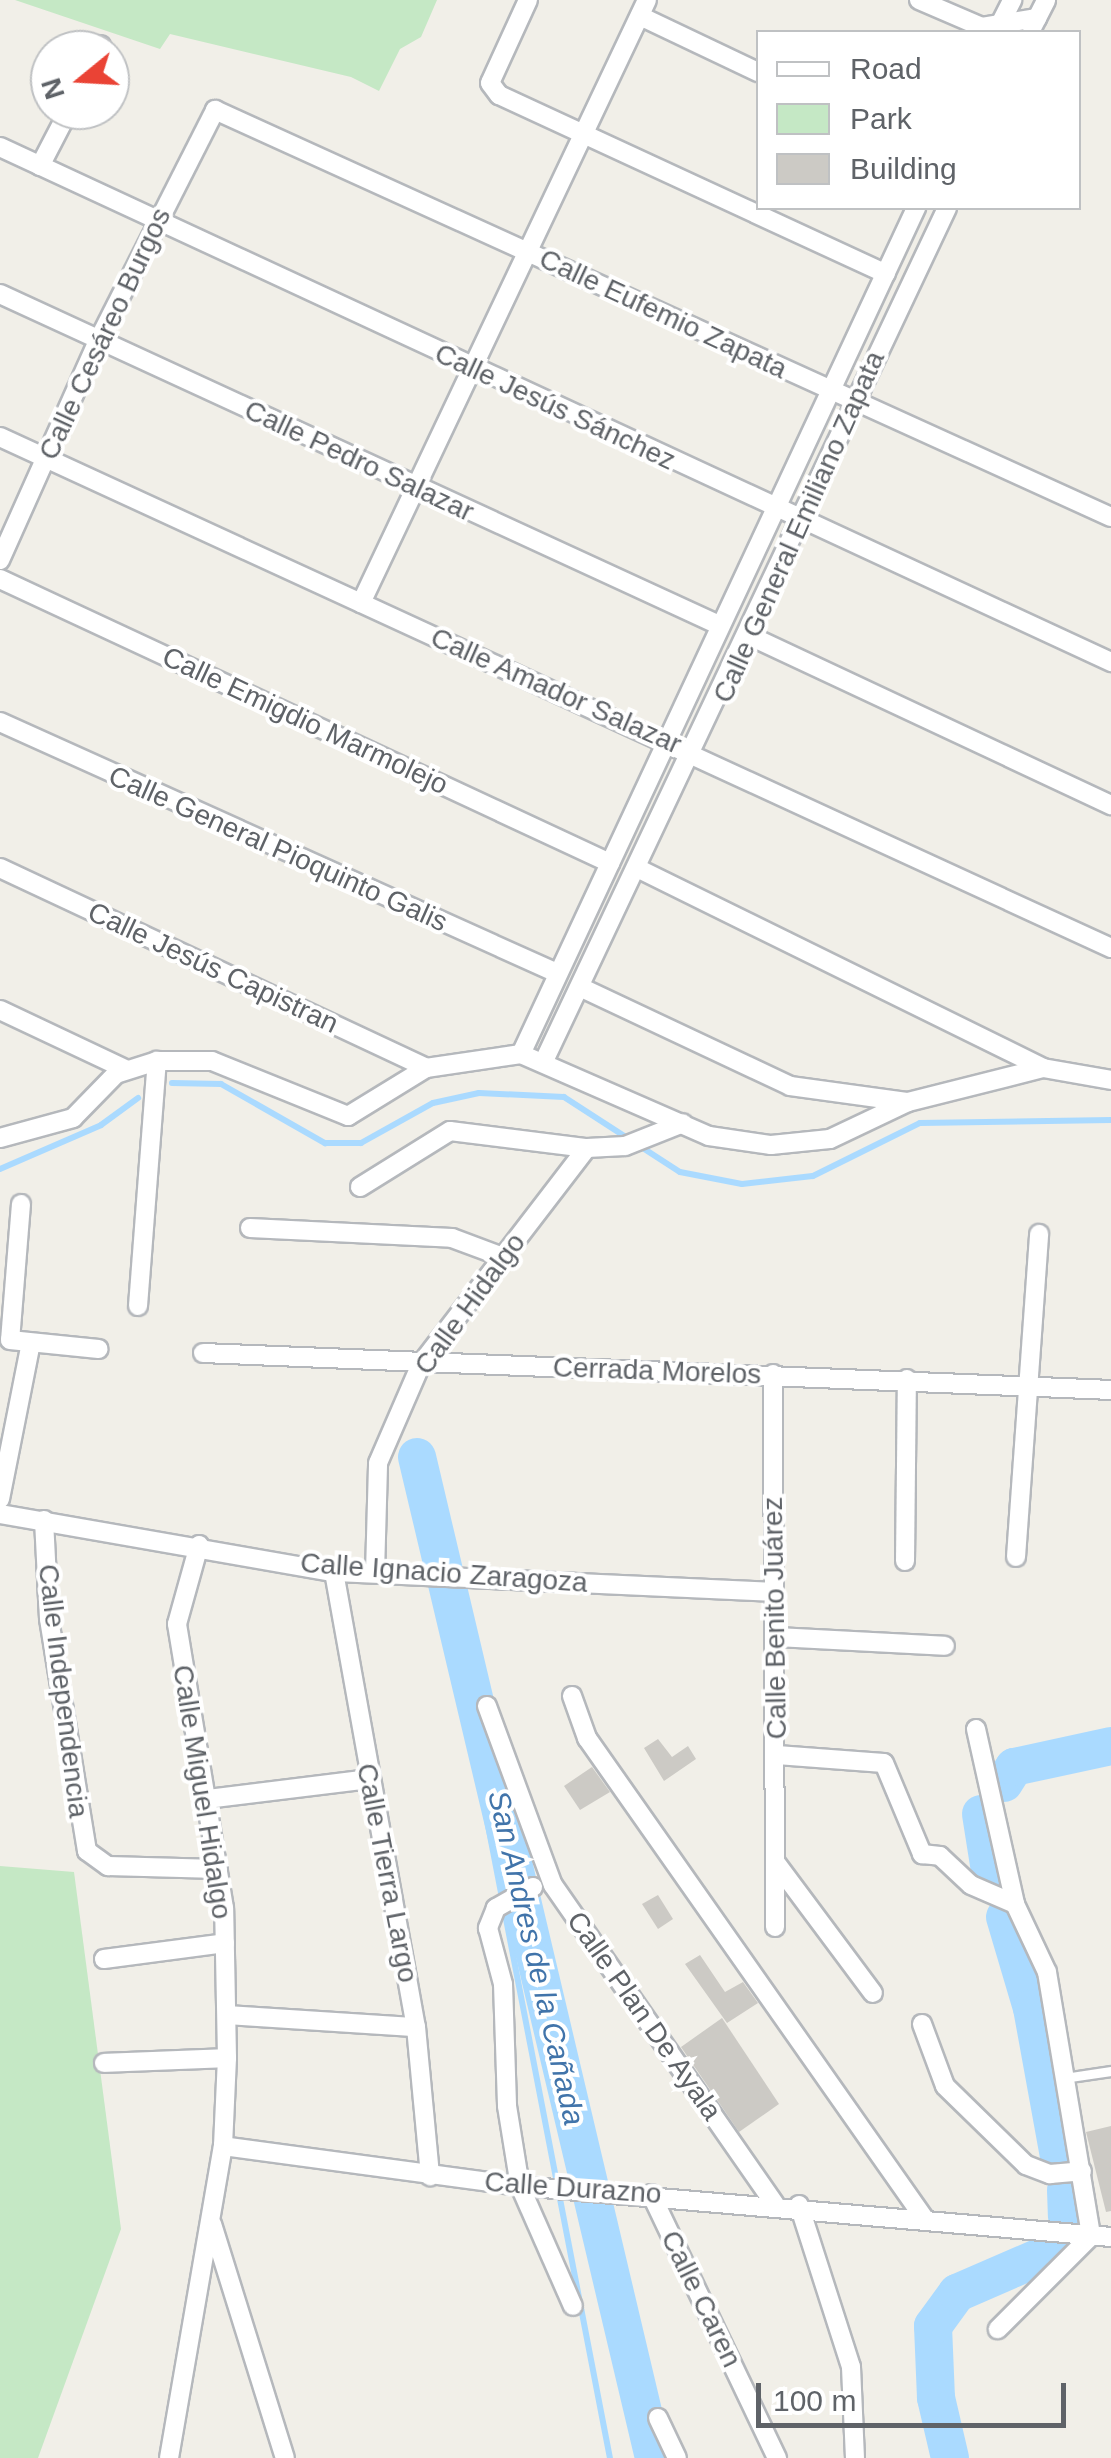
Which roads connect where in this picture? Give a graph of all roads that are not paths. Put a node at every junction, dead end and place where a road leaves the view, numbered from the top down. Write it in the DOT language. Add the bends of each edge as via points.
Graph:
graph roads {
  1 [pos="528,0"];
  2 [pos="919,0"];
  3 [pos="1012,0"];
  4 [pos="1046,0"];
  5 [pos="644,8"];
  6 [pos="1033,25"];
  7 [pos="994,30"];
  8 [pos="997,30"];
  9 [pos="1003,30"];
  10 [pos="756,71"];
  11 [pos="215,110"];
  12 [pos="58,130"];
  13 [pos="580,130"];
  14 [pos="0,147"];
  15 [pos="40,166"];
  16 [pos="915,210"];
  17 [pos="946,210"];
  18 [pos="157,221"];
  19 [pos="523,250"];
  20 [pos="886,274"];
  21 [pos="0,294"];
  22 [pos="99,339"];
  23 [pos="468,368"];
  24 [pos="831,391"];
  25 [pos="856,399"];
  26 [pos="0,437"];
  27 [pos="48,459"];
  28 [pos="413,486"];
  29 [pos="776,508"];
  30 [pos="1111,517"];
  31 [pos="802,518"];
  32 [pos="0,560"];
  33 [pos="0,580"];
  34 [pos="361,603"];
  35 [pos="719,625"];
  36 [pos="750,636"];
  37 [pos="1111,662"];
  38 [pos="0,722"];
  39 [pos="667,742"];
  40 [pos="695,755"];
  41 [pos="1111,805"];
  42 [pos="610,863"];
  43 [pos="0,868"];
  44 [pos="641,870"];
  45 [pos="1111,948"];
  46 [pos="557,973"];
  47 [pos="582,988"];
  48 [pos="0,1010"];
  49 [pos="521,1054"];
  50 [pos="157,1062"];
  51 [pos="544,1062"];
  52 [pos="426,1068"];
  53 [pos="1043,1068"];
  54 [pos="125,1069"];
  55 [pos="1111,1080"];
  56 [pos="908,1102"];
  57 [pos="683,1123"];
  58 [pos="0,1138"];
  59 [pos="587,1148"];
  60 [pos="360,1187"];
  61 [pos="20,1204"];
  62 [pos="250,1228"];
  63 [pos="1039,1234"];
  64 [pos="503,1258"];
  65 [pos="138,1306"];
  66 [pos="30,1347"];
  67 [pos="100,1348"];
  68 [pos="203,1353"];
  69 [pos="421,1364"];
  70 [pos="773,1374"];
  71 [pos="906,1379"];
  72 [pos="1025,1385"];
  73 [pos="1111,1390"];
  74 [pos="0,1499"];
  75 [pos="0,1514"];
  76 [pos="44,1520"];
  77 [pos="199,1545"];
  78 [pos="1016,1557"];
  79 [pos="905,1561"];
  80 [pos="334,1572"];
  81 [pos="375,1573"];
  82 [pos="772,1592"];
  83 [pos="776,1637"];
  84 [pos="945,1646"];
  85 [pos="572,1696"];
  86 [pos="487,1706"];
  87 [pos="976,1729"];
  88 [pos="777,1755"];
  89 [pos="369,1778"];
  90 [pos="207,1800"];
  91 [pos="776,1863"];
  92 [pos="218,1868"];
  93 [pos="533,1886"];
  94 [pos="1016,1904"];
  95 [pos="775,1927"];
  96 [pos="226,1944"];
  97 [pos="104,1959"];
  98 [pos="873,1993"];
  99 [pos="228,2015"];
  100 [pos="922,2024"];
  101 [pos="416,2027"];
  102 [pos="226,2058"];
  103 [pos="104,2062"];
  104 [pos="1111,2071"];
  105 [pos="1064,2078"];
  106 [pos="224,2146"];
  107 [pos="1082,2171"];
  108 [pos="430,2176"];
  109 [pos="520,2186"];
  110 [pos="651,2194"];
  111 [pos="775,2204"];
  112 [pos="799,2206"];
  113 [pos="924,2218"];
  114 [pos="212,2224"];
  115 [pos="1091,2236"];
  116 [pos="1111,2237"];
  117 [pos="573,2306"];
  118 [pos="998,2329"];
  119 [pos="658,2418"];
  120 [pos="168,2458"];
  121 [pos="285,2458"];
  122 [pos="677,2458"];
  123 [pos="778,2458"];
  124 [pos="855,2458"];
  1 -- 13 [label="street" via="490,82 499,96"];
  2 -- 7 [label="street"];
  3 -- 8 [label="street"];
  4 -- 6 [label="street"];
  5 -- 10 [label="street"];
  5 -- 13 [label="street"];
  6 -- 9 [label="street"];
  11 -- 18 [label="street, Calle Cesáreo Burgos"];
  11 -- 19 [label="street, Calle Eufemio Zapata"];
  12 -- 15 [label="street"];
  13 -- 19 [label="street"];
  13 -- 20 [label="street"];
  14 -- 15 [label="street, Calle Jesús Sánchez"];
  15 -- 18 [label="street, Calle Jesús Sánchez"];
  16 -- 20 [label="street, Calle General Emiliano Zapata"];
  17 -- 25 [label="street, Calle General Emiliano Zapata"];
  18 -- 22 [label="street, Calle Cesáreo Burgos"];
  18 -- 23 [label="street, Calle Jesús Sánchez"];
  19 -- 23 [label="street"];
  19 -- 24 [label="street, Calle Eufemio Zapata"];
  20 -- 24 [label="street, Calle General Emiliano Zapata"];
  21 -- 22 [label="street, Calle Pedro Salazar"];
  22 -- 27 [label="street, Calle Cesáreo Burgos"];
  22 -- 28 [label="street, Calle Pedro Salazar"];
  23 -- 28 [label="street"];
  23 -- 29 [label="street, Calle Jesús Sánchez"];
  24 -- 25 [label="street, Calle Eufemio Zapata"];
  24 -- 29 [label="street, Calle General Emiliano Zapata"];
  25 -- 30 [label="street, Calle Eufemio Zapata"];
  25 -- 31 [label="street, Calle General Emiliano Zapata"];
  26 -- 27 [label="street, Calle Amador Salazar"];
  27 -- 32 [label="street, Calle Cesáreo Burgos"];
  27 -- 34 [label="street, Calle Amador Salazar"];
  28 -- 34 [label="street"];
  28 -- 35 [label="street, Calle Pedro Salazar"];
  29 -- 31 [label="street, Calle Jesús Sánchez"];
  29 -- 35 [label="street, Calle General Emiliano Zapata"];
  31 -- 36 [label="street, Calle General Emiliano Zapata"];
  31 -- 37 [label="street, Calle Jesús Sánchez"];
  33 -- 42 [label="street, Calle Emigdio Marmolejo"];
  34 -- 39 [label="street, Calle Amador Salazar"];
  35 -- 39 [label="street, Calle General Emiliano Zapata"];
  36 -- 40 [label="street, Calle General Emiliano Zapata"];
  36 -- 41 [label="street"];
  38 -- 46 [label="street, Calle General Pioquinto Galis"];
  39 -- 40 [label="street, Calle Amador Salazar"];
  39 -- 42 [label="street, Calle General Emiliano Zapata"];
  40 -- 44 [label="street, Calle General Emiliano Zapata"];
  40 -- 45 [label="street, Calle Amador Salazar"];
  42 -- 46 [label="street, Calle General Emiliano Zapata"];
  43 -- 52 [label="street, Calle Jesús Capistran"];
  44 -- 47 [label="street, Calle General Emiliano Zapata"];
  44 -- 53 [label="street"];
  46 -- 49 [label="street, Calle General Emiliano Zapata"];
  47 -- 51 [label="street, Calle General Emiliano Zapata"];
  47 -- 56 [label="street" via="790,1086"];
  48 -- 54 [label="street"];
  49 -- 51 [label="street"];
  49 -- 52 [label="street"];
  50 -- 52 [label="street" via="212,1060 340,1116 366,1110"];
  50 -- 54 [label="street"];
  50 -- 65 [label="street"];
  51 -- 57 [label="street"];
  53 -- 55 [label="street"];
  53 -- 56 [label="street"];
  54 -- 58 [label="street" via="73,1118"];
  56 -- 57 [label="street" via="813,1142 733,1142"];
  57 -- 59 [label="street" via="625,1146"];
  59 -- 60 [label="street" via="450,1131"];
  59 -- 64 [label="street, Calle Hidalgo"];
  61 -- 66 [label="street" via="8,1329 12,1342"];
  62 -- 64 [label="street" via="452,1238"];
  63 -- 72 [label="street"];
  64 -- 69 [label="street, Calle Hidalgo"];
  66 -- 67 [label="street"];
  66 -- 74 [label="street"];
  68 -- 69 [label="street, Cerrada Morelos"];
  69 -- 70 [label="street, Cerrada Morelos"];
  69 -- 81 [label="street, Calle Hidalgo" via="378,1463"];
  70 -- 71 [label="street, Cerrada Morelos"];
  70 -- 82 [label="street, Calle Benito Juárez"];
  71 -- 72 [label="street, Cerrada Morelos"];
  71 -- 79 [label="street"];
  72 -- 73 [label="street, Cerrada Morelos"];
  72 -- 78 [label="street"];
  75 -- 76 [label="street, Calle Ignacio Zaragoza"];
  76 -- 77 [label="street, Calle Ignacio Zaragoza"];
  76 -- 92 [label="street, Calle Independencia" via="74,1796 93,1859"];
  77 -- 80 [label="street, Calle Ignacio Zaragoza"];
  77 -- 90 [label="street, Calle Miguel Hidalgo" via="176,1624"];
  80 -- 81 [label="street, Calle Ignacio Zaragoza"];
  80 -- 89 [label="street, Calle Tierra Largo"];
  81 -- 82 [label="street, Calle Ignacio Zaragoza"];
  82 -- 83 [label="street, Calle Benito Juárez"];
  83 -- 84 [label="street"];
  83 -- 88 [label="street, Calle Benito Juárez"];
  85 -- 113 [label="street" via="587,1738"];
  86 -- 111 [label="street, Calle Plan De Ayala" via="553,1885"];
  87 -- 94 [label="street"];
  88 -- 91 [label="street, Calle Benito Juárez"];
  88 -- 94 [label="street" via="884,1763 922,1854 940,1856 971,1885"];
  89 -- 90 [label="street"];
  89 -- 101 [label="street, Calle Tierra Largo"];
  90 -- 92 [label="street, Calle Miguel Hidalgo"];
  91 -- 95 [label="street, Calle Benito Juárez"];
  91 -- 98 [label="street"];
  92 -- 96 [label="street, Calle Miguel Hidalgo"];
  93 -- 109 [label="street" via="496,1908 488,1928 503,1984 507,2106"];
  94 -- 105 [label="street" via="1047,1972"];
  96 -- 97 [label="street"];
  96 -- 99 [label="street, Calle Miguel Hidalgo"];
  99 -- 101 [label="street"];
  99 -- 102 [label="street, Calle Miguel Hidalgo"];
  100 -- 107 [label="street" via="945,2086 1026,2166 1050,2174"];
  101 -- 108 [label="street, Calle Tierra Largo"];
  102 -- 103 [label="street"];
  102 -- 106 [label="street, Calle Miguel Hidalgo"];
  104 -- 105 [label="lane"];
  105 -- 107 [label="street"];
  106 -- 108 [label="street, Calle Durazno"];
  106 -- 114 [label="street, Calle Miguel Hidalgo"];
  107 -- 115 [label="street"];
  108 -- 109 [label="street, Calle Durazno"];
  109 -- 110 [label="street, Calle Durazno"];
  109 -- 117 [label="street"];
  110 -- 111 [label="street, Calle Durazno"];
  110 -- 123 [label="street, Calle Caren"];
  111 -- 112 [label="street, Calle Durazno"];
  112 -- 113 [label="street, Calle Durazno"];
  112 -- 124 [label="street" via="848,2352"];
  113 -- 115 [label="street, Calle Durazno"];
  114 -- 120 [label="street, Calle Miguel Hidalgo"];
  114 -- 121 [label="street"];
  115 -- 116 [label="street, Calle Durazno"];
  115 -- 118 [label="street"];
  119 -- 122 [label="street"];
}
